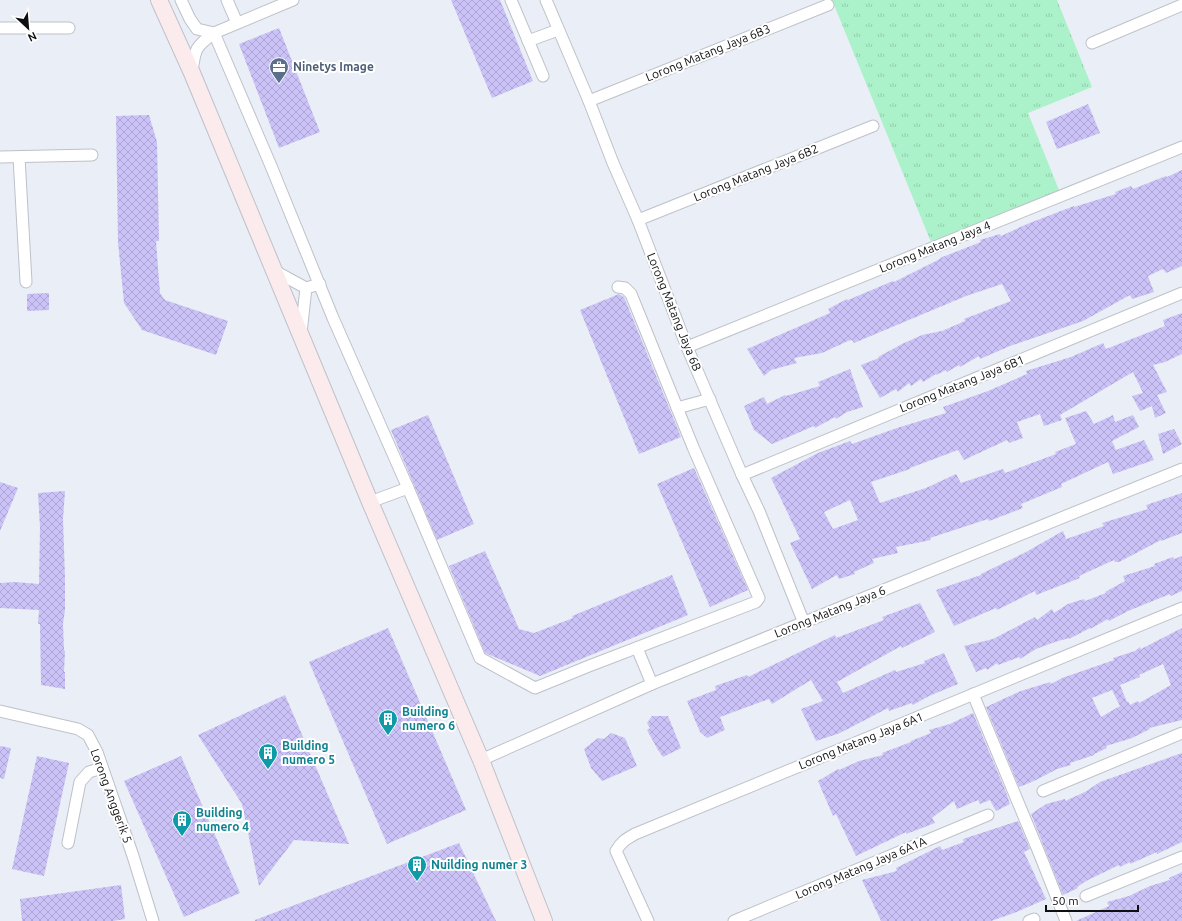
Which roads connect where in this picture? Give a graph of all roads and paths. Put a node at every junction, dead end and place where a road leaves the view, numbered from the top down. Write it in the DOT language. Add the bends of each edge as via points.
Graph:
graph roads {
  1 [pos="159,0"];
  2 [pos="181,0"];
  3 [pos="227,0"];
  4 [pos="293,0"];
  5 [pos="511,0"];
  6 [pos="546,0"];
  7 [pos="828,5"];
  8 [pos="1182,5"];
  9 [pos="237,23"];
  10 [pos="0,28"];
  11 [pos="69,28"];
  12 [pos="558,30"];
  13 [pos="214,33"];
  14 [pos="528,41"];
  15 [pos="1092,43"];
  16 [pos="192,73"];
  17 [pos="543,76"];
  18 [pos="589,101"];
  19 [pos="873,126"];
  20 [pos="1182,146"];
  21 [pos="92,155"];
  22 [pos="0,157"];
  23 [pos="19,157"];
  24 [pos="638,220"];
  25 [pos="273,270"];
  26 [pos="26,282"];
  27 [pos="320,284"];
  28 [pos="618,287"];
  29 [pos="306,288"];
  30 [pos="1182,292"];
  31 [pos="301,336"];
  32 [pos="688,347"];
  33 [pos="710,399"];
  34 [pos="678,408"];
  35 [pos="1182,469"];
  36 [pos="742,475"];
  37 [pos="408,488"];
  38 [pos="370,502"];
  39 [pos="1182,608"];
  40 [pos="804,623"];
  41 [pos="637,648"];
  42 [pos="652,684"];
  43 [pos="973,694"];
  44 [pos="0,711"];
  45 [pos="1182,734"];
  46 [pos="481,760"];
  47 [pos="102,768"];
  48 [pos="1044,792"];
  49 [pos="988,815"];
  50 [pos="68,843"];
  51 [pos="1182,857"];
  52 [pos="1086,896"];
  53 [pos="153,921"];
  54 [pos="544,921"];
  55 [pos="648,921"];
  56 [pos="734,921"];
  57 [pos="1066,921"];
  1 -- 16 [label="street"];
  2 -- 13 [label="street" via="197,29"];
  3 -- 9 [label="street"];
  4 -- 9 [label="street"];
  5 -- 14 [label="street"];
  6 -- 12 [label="street, Lorong Matang Jaya 6B"];
  7 -- 18 [label="street, Lorong Matang Jaya 6B3"];
  8 -- 15 [label="street"];
  9 -- 13 [label="street"];
  10 -- 11 [label="street"];
  12 -- 14 [label="street"];
  12 -- 18 [label="street, Lorong Matang Jaya 6B"];
  13 -- 16 [label="street" via="195,50"];
  13 -- 27 [label="street"];
  14 -- 17 [label="street"];
  16 -- 25 [label="street"];
  18 -- 24 [label="street, Lorong Matang Jaya 6B"];
  19 -- 24 [label="street, Lorong Matang Jaya 6B2"];
  20 -- 32 [label="street, Lorong Matang Jaya 4"];
  21 -- 23 [label="street"];
  22 -- 23 [label="street"];
  23 -- 26 [label="street"];
  24 -- 32 [label="street, Lorong Matang Jaya 6B"];
  25 -- 29 [label="street"];
  25 -- 31 [label="street"];
  27 -- 29 [label="street"];
  27 -- 37 [label="street"];
  28 -- 34 [label="street" via="625,288 631,294"];
  29 -- 31 [label="street"];
  30 -- 36 [label="street, Lorong Matang Jaya 6B1"];
  31 -- 38 [label="street"];
  32 -- 33 [label="street, Lorong Matang Jaya 6B"];
  33 -- 34 [label="street"];
  33 -- 36 [label="street, Lorong Matang Jaya 6B"];
  34 -- 41 [label="street" via="759,598 756,602"];
  35 -- 40 [label="street, Lorong Matang Jaya 6"];
  36 -- 40 [label="street, Lorong Matang Jaya 6B"];
  37 -- 38 [label="street"];
  37 -- 41 [label="street" via="480,658 535,688"];
  38 -- 46 [label="street"];
  39 -- 43 [label="street, Lorong Matang Jaya 6A1"];
  40 -- 42 [label="street, Lorong Matang Jaya 6"];
  41 -- 42 [label="street"];
  42 -- 46 [label="street, Lorong Matang Jaya 6"];
  43 -- 55 [label="street, Lorong Matang Jaya 6A1" via="624,840 616,851"];
  43 -- 57 [label="street"];
  44 -- 47 [label="street, Lorong Anggerik 5" via="78,729 88,735"];
  45 -- 48 [label="street"];
  46 -- 54 [label="street"];
  47 -- 50 [label="street" via="90,772 80,782"];
  47 -- 53 [label="street, Lorong Anggerik 5"];
  49 -- 56 [label="street, Lorong Matang Jaya 6A1A"];
  51 -- 52 [label="street"];
}
